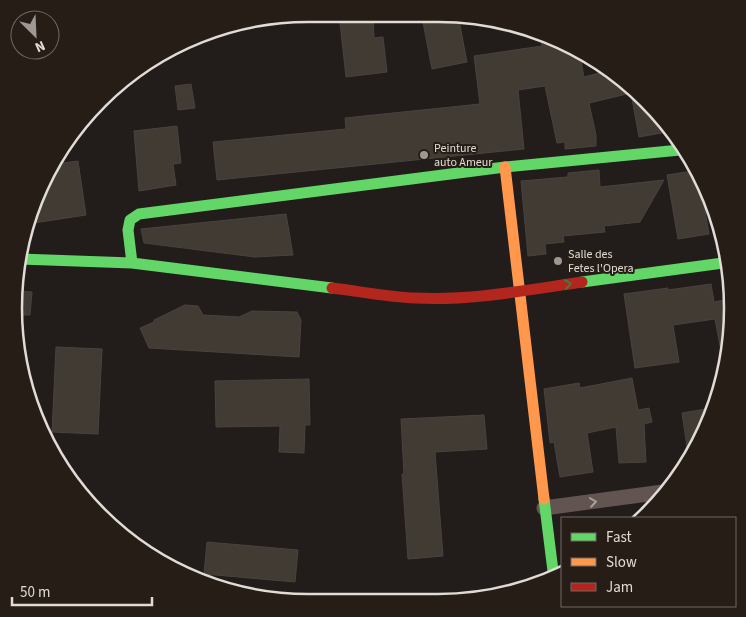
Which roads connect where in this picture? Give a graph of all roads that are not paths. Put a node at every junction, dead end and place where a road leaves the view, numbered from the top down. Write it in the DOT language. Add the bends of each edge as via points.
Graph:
graph roads {
  1 [pos="675,150"];
  2 [pos="505,167"];
  3 [pos="27,259"];
  4 [pos="132,263"];
  5 [pos="720,263"];
  6 [pos="520,291"];
  7 [pos="656,493"];
  8 [pos="544,508"];
  9 [pos="553,570"];
  1 -- 2 [label="main road"];
  2 -- 4 [label="main road" via="139,214 130,220 128,230"];
  2 -- 6 [label="main road"];
  3 -- 4 [label="main road"];
  4 -- 6 [label="main road" via="414,298"];
  6 -- 5 [label="main road, one-way"];
  6 -- 8 [label="main road"];
  8 -- 7 [label="street, one-way"];
  8 -- 9 [label="main road"];
}
